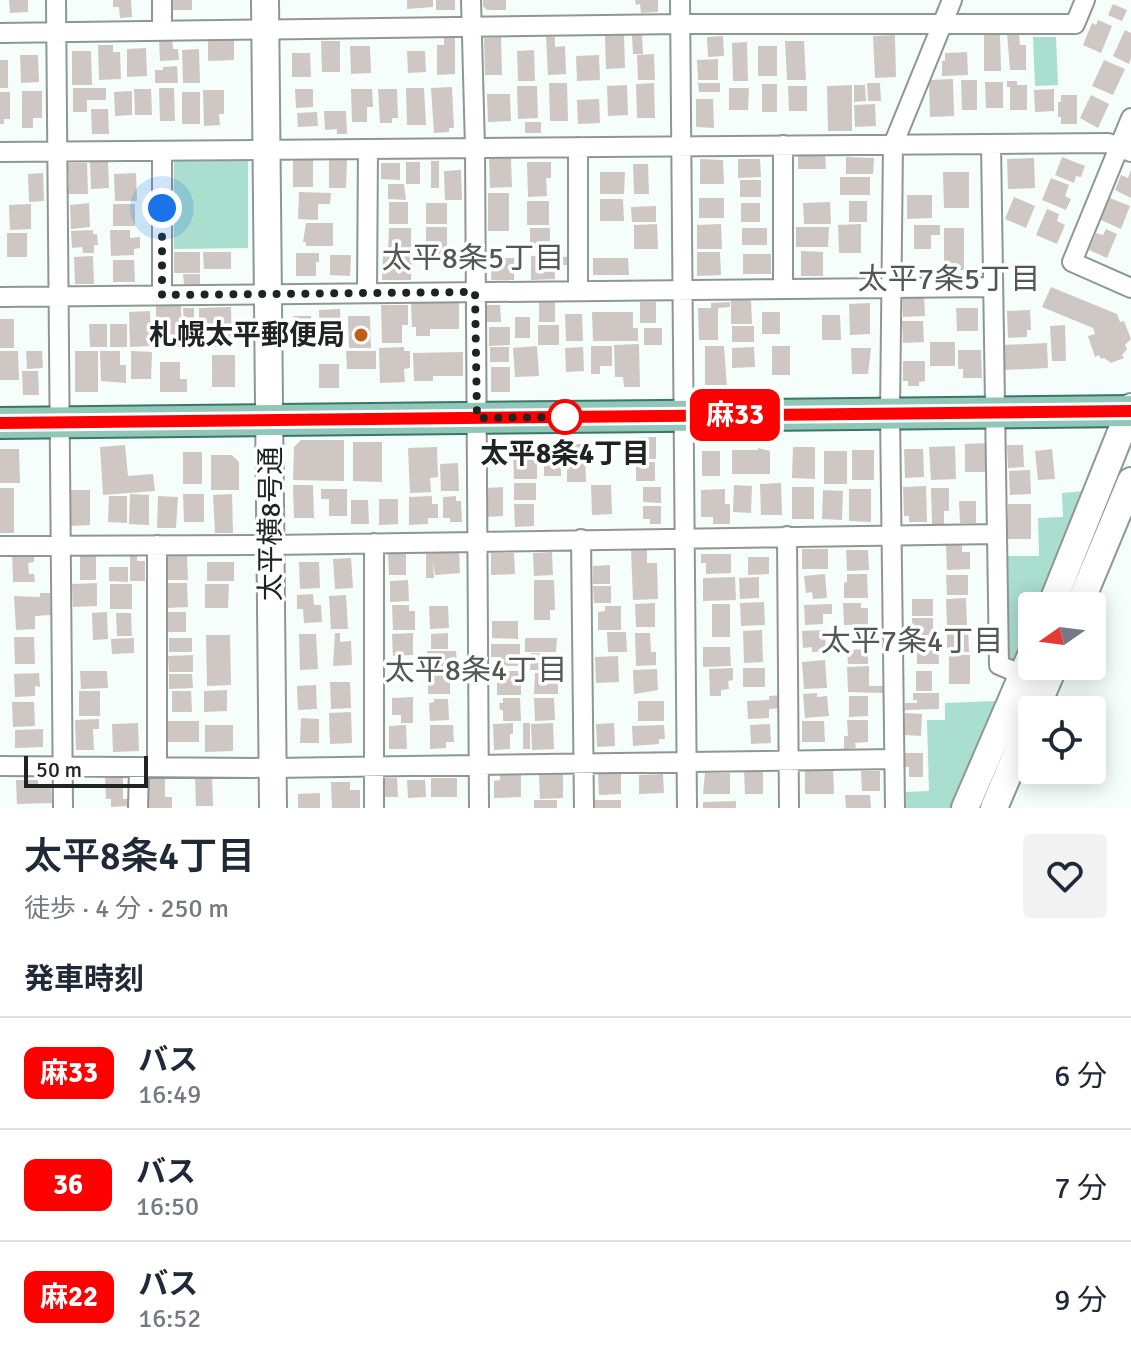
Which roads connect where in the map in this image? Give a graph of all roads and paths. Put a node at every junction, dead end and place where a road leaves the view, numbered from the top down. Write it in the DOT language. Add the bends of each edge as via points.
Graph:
graph roads {
  1 [pos="56,0"];
  2 [pos="162,0"];
  3 [pos="265,0"];
  4 [pos="471,0"];
  5 [pos="680,0"];
  6 [pos="952,0"];
  7 [pos="1085,0"];
  8 [pos="681,24"];
  9 [pos="942,25"];
  10 [pos="471,26"];
  11 [pos="265,30"];
  12 [pos="162,31"];
  13 [pos="56,32"];
  14 [pos="0,33"];
  15 [pos="1131,118"];
  16 [pos="991,144"];
  17 [pos="783,145"];
  18 [pos="893,145"];
  19 [pos="682,146"];
  20 [pos="578,147"];
  21 [pos="475,148"];
  22 [pos="368,149"];
  23 [pos="266,150"];
  24 [pos="1125,150"];
  25 [pos="162,151"];
  26 [pos="0,152"];
  27 [pos="58,152"];
  28 [pos="992,287"];
  29 [pos="891,288"];
  30 [pos="1131,288"];
  31 [pos="783,289"];
  32 [pos="682,290"];
  33 [pos="578,291"];
  34 [pos="475,292"];
  35 [pos="367,293"];
  36 [pos="268,294"];
  37 [pos="162,295"];
  38 [pos="60,296"];
  39 [pos="0,297"];
  40 [pos="1130,410"];
  41 [pos="994,413"];
  42 [pos="890,414"];
  43 [pos="682,416"];
  44 [pos="477,418"];
  45 [pos="270,420"];
  46 [pos="61,422"];
  47 [pos="0,423"];
  48 [pos="1131,481"];
  49 [pos="997,534"];
  50 [pos="787,536"];
  51 [pos="892,536"];
  52 [pos="683,537"];
  53 [pos="581,539"];
  54 [pos="477,541"];
  55 [pos="374,543"];
  56 [pos="157,545"];
  57 [pos="271,545"];
  58 [pos="0,546"];
  59 [pos="61,546"];
  60 [pos="1057,592"];
  61 [pos="1085,592"];
  62 [pos="1018,664"];
  63 [pos="1020,680"];
  64 [pos="1018,751"];
  65 [pos="894,759"];
  66 [pos="788,760"];
  67 [pos="686,761"];
  68 [pos="584,762"];
  69 [pos="479,764"];
  70 [pos="0,766"];
  71 [pos="64,766"];
  72 [pos="374,766"];
  73 [pos="148,767"];
  74 [pos="273,768"];
  75 [pos="63,808"];
  76 [pos="138,808"];
  77 [pos="273,808"];
  78 [pos="374,808"];
  79 [pos="479,808"];
  80 [pos="584,808"];
  81 [pos="687,808"];
  82 [pos="789,808"];
  83 [pos="895,808"];
  84 [pos="965,808"];
  85 [pos="994,808"];
  1 -- 13 [label="street"];
  2 -- 12 [label="street"];
  3 -- 11 [label="street, 太平横8号通"];
  4 -- 10 [label="street"];
  5 -- 8 [label="street"];
  6 -- 9 [label="street"];
  7 -- 9 [label="street" via="1075,24"];
  8 -- 9 [label="street"];
  8 -- 10 [label="street"];
  8 -- 19 [label="street"];
  9 -- 18 [label="street"];
  10 -- 11 [label="street"];
  10 -- 21 [label="street"];
  11 -- 12 [label="street"];
  11 -- 23 [label="street, 太平横8号通"];
  12 -- 13 [label="street"];
  13 -- 14 [label="street"];
  13 -- 27 [label="street"];
  15 -- 24 [label="street"];
  16 -- 18 [label="street"];
  16 -- 24 [label="street" via="1108,143"];
  16 -- 28 [label="street"];
  17 -- 18 [label="street"];
  17 -- 19 [label="street"];
  17 -- 31 [label="street"];
  18 -- 29 [label="street"];
  19 -- 20 [label="street"];
  19 -- 32 [label="street"];
  20 -- 21 [label="street"];
  20 -- 33 [label="street"];
  21 -- 22 [label="street"];
  21 -- 34 [label="street"];
  22 -- 23 [label="street"];
  22 -- 35 [label="street"];
  23 -- 25 [label="street"];
  23 -- 36 [label="street, 太平横8号通"];
  24 -- 30 [label="street" via="1072,262"];
  25 -- 27 [label="street"];
  25 -- 37 [label="street"];
  26 -- 27 [label="street"];
  27 -- 38 [label="street"];
  28 -- 29 [label="street"];
  28 -- 41 [label="street"];
  29 -- 31 [label="street"];
  29 -- 42 [label="street"];
  31 -- 32 [label="street"];
  32 -- 33 [label="street"];
  32 -- 43 [label="street"];
  33 -- 34 [label="street"];
  34 -- 35 [label="street"];
  34 -- 44 [label="street"];
  35 -- 36 [label="street"];
  36 -- 37 [label="street"];
  36 -- 45 [label="street, 太平横8号通"];
  37 -- 38 [label="street"];
  38 -- 39 [label="street"];
  38 -- 46 [label="street"];
  40 -- 41 [label="main road"];
  40 -- 60 [label="street"];
  41 -- 42 [label="main road"];
  41 -- 49 [label="street"];
  42 -- 43 [label="main road"];
  42 -- 51 [label="street"];
  43 -- 44 [label="main road"];
  43 -- 52 [label="street"];
  44 -- 45 [label="main road"];
  44 -- 54 [label="street"];
  45 -- 46 [label="main road"];
  45 -- 57 [label="street, 太平横8号通"];
  46 -- 47 [label="main road"];
  46 -- 59 [label="street"];
  48 -- 61 [label="street"];
  49 -- 51 [label="street"];
  49 -- 62 [label="street" via="999,665"];
  50 -- 51 [label="street"];
  50 -- 52 [label="street"];
  50 -- 66 [label="street"];
  51 -- 65 [label="street"];
  52 -- 53 [label="street"];
  52 -- 67 [label="street"];
  53 -- 54 [label="street"];
  53 -- 68 [label="street"];
  54 -- 55 [label="street"];
  54 -- 69 [label="street"];
  55 -- 57 [label="street"];
  55 -- 72 [label="street"];
  56 -- 57 [label="street"];
  56 -- 59 [label="street"];
  56 -- 73 [label="street"];
  57 -- 74 [label="street, 太平横8号通"];
  58 -- 59 [label="street"];
  59 -- 71 [label="street"];
  63 -- 84 [label="street"];
  64 -- 85 [label="street"];
  65 -- 66 [label="street"];
  65 -- 83 [label="street"];
  66 -- 67 [label="street"];
  66 -- 82 [label="street"];
  67 -- 68 [label="street"];
  67 -- 81 [label="street"];
  68 -- 69 [label="street"];
  68 -- 80 [label="street"];
  69 -- 72 [label="street"];
  69 -- 79 [label="street"];
  70 -- 71 [label="street"];
  71 -- 73 [label="street"];
  71 -- 75 [label="street"];
  72 -- 74 [label="street"];
  72 -- 78 [label="street"];
  73 -- 74 [label="street"];
  73 -- 76 [label="street"];
  74 -- 77 [label="street, 太平横8号通"];
}
